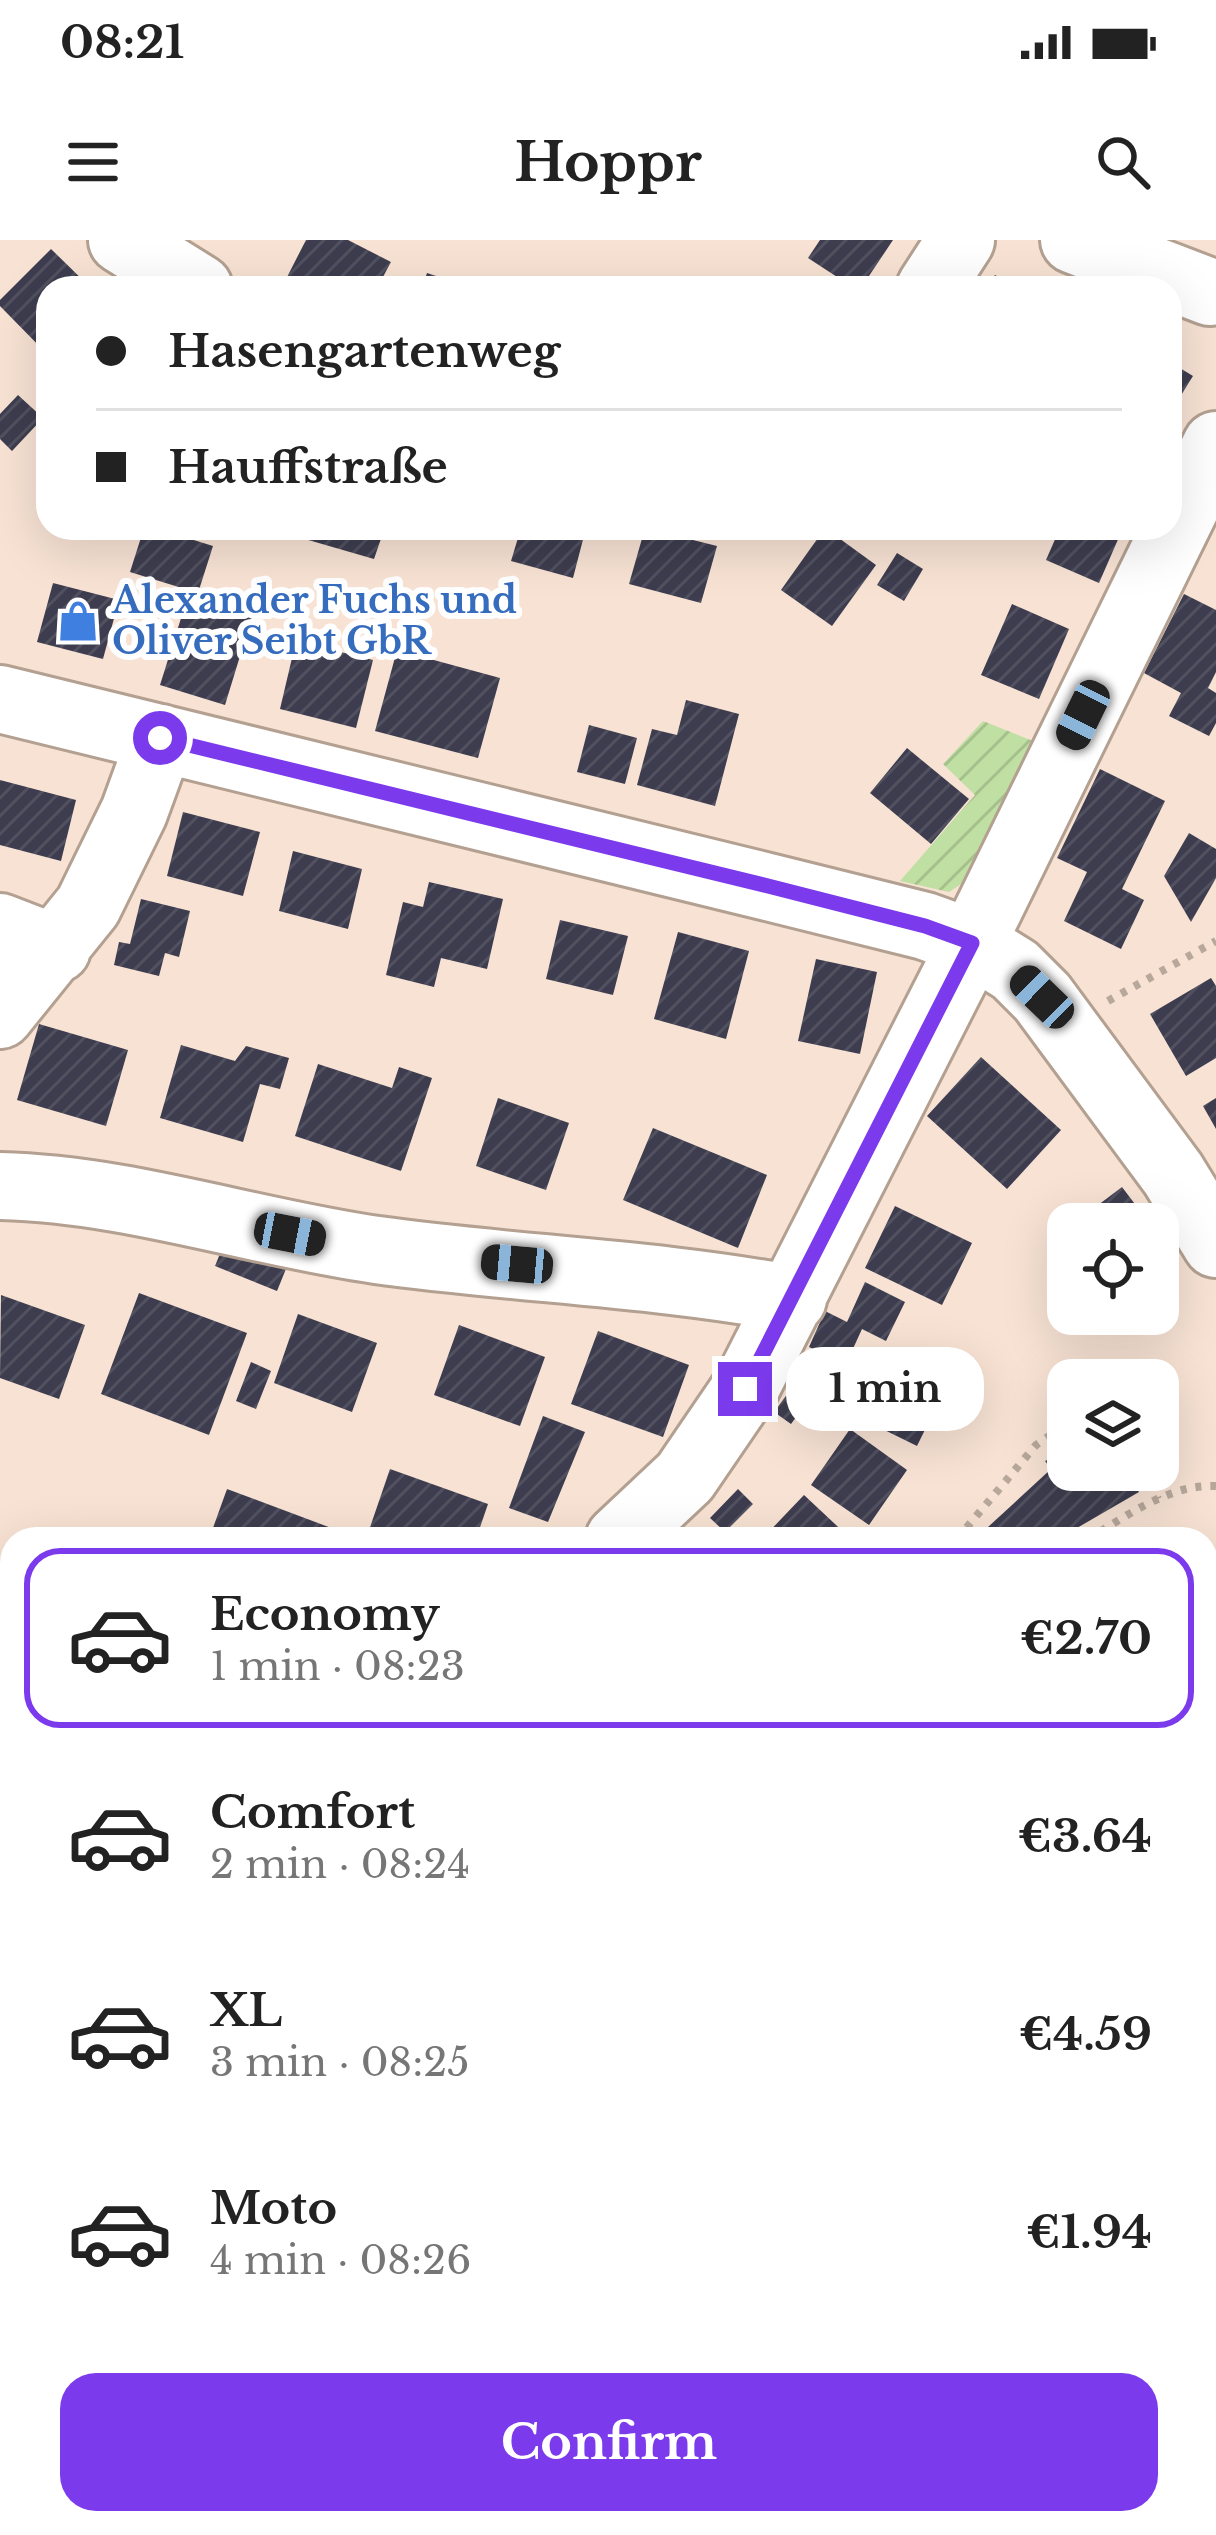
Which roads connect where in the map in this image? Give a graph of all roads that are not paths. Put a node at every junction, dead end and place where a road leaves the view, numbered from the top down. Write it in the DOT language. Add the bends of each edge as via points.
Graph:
graph roads {
  1 [pos="122,240"];
  2 [pos="961,240"];
  3 [pos="1074,240"];
  4 [pos="180,276"];
  5 [pos="938,276"];
  6 [pos="1179,276"];
  7 [pos="1182,277"];
  8 [pos="1214,288"];
  9 [pos="1216,445"];
  10 [pos="1182,514"];
  11 [pos="1169,540"];
  12 [pos="0,699"];
  13 [pos="160,738"];
  14 [pos="28,938"];
  15 [pos="972,943"];
  16 [pos="0,1016"];
  17 [pos="0,1186"];
  18 [pos="1216,1244"];
  19 [pos="793,1298"];
  20 [pos="633,1527"];
  1 -- 4 [label="street"];
  2 -- 5 [label="street"];
  3 -- 6 [label="street"];
  7 -- 8 [label="street"];
  9 -- 10 [label="street"];
  11 -- 15 [label="street"];
  12 -- 13 [label="street"];
  13 -- 14 [label="street" via="88,906"];
  13 -- 15 [label="street"];
  14 -- 16 [label="street"];
  15 -- 18 [label="street" via="1015,970 1065,1026"];
  15 -- 19 [label="street"];
  17 -- 19 [label="street" via="84,1193 378,1250"];
  19 -- 20 [label="street" via="716,1437"];
}
